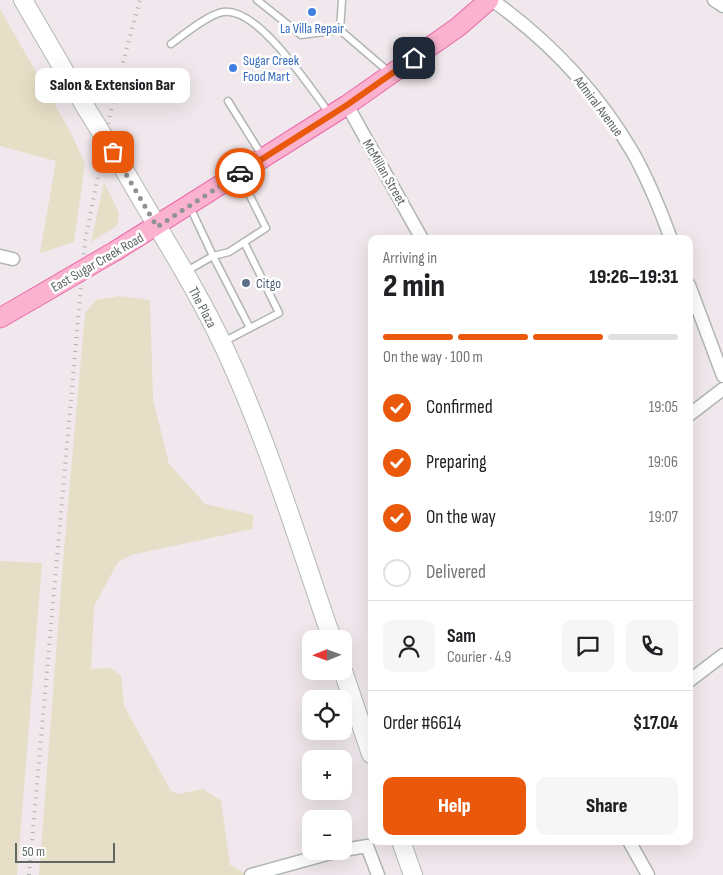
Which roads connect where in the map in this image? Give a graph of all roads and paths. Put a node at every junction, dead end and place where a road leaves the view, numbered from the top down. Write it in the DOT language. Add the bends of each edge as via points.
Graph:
graph roads {
  1 [pos="23,0"];
  2 [pos="257,0"];
  3 [pos="342,0"];
  4 [pos="491,0"];
  5 [pos="714,0"];
  6 [pos="723,6"];
  7 [pos="340,30"];
  8 [pos="171,44"];
  9 [pos="391,74"];
  10 [pos="228,101"];
  11 [pos="339,110"];
  12 [pos="263,158"];
  13 [pos="238,174"];
  14 [pos="189,206"];
  15 [pos="157,227"];
  16 [pos="419,235"];
  17 [pos="669,235"];
  18 [pos="244,242"];
  19 [pos="213,256"];
  20 [pos="184,272"];
  21 [pos="693,296"];
  22 [pos="0,318"];
  23 [pos="250,328"];
  24 [pos="222,342"];
  25 [pos="723,376"];
  26 [pos="723,389"];
  27 [pos="693,412"];
  28 [pos="329,630"];
  29 [pos="723,655"];
  30 [pos="693,678"];
  31 [pos="346,680"];
  32 [pos="368,745"];
  33 [pos="402,845"];
  34 [pos="631,845"];
  35 [pos="352,849"];
  36 [pos="305,860"];
  37 [pos="251,875"];
  38 [pos="378,875"];
  39 [pos="413,875"];
  40 [pos="648,875"];
  1 -- 15 [label="main road, The Plaza, bridge"];
  2 -- 7 [label="lane" via="302,35"];
  3 -- 7 [label="lane"];
  4 -- 9 [label="main road, East Sugar Creek Road"];
  4 -- 17 [label="street, Admiral Avenue" via="531,30 563,60 601,106 632,150"];
  5 -- 6 [label="street"];
  7 -- 9 [label="lane"];
  8 -- 11 [label="lane" via="222,12 236,12 249,19"];
  9 -- 11 [label="main road, East Sugar Creek Road"];
  10 -- 12 [label="lane"];
  11 -- 12 [label="main road, East Sugar Creek Road"];
  11 -- 16 [label="street, McMillan Street"];
  12 -- 13 [label="main road, East Sugar Creek Road"];
  13 -- 14 [label="main road, East Sugar Creek Road"];
  13 -- 18 [label="lane" via="266,228"];
  14 -- 15 [label="main road, East Sugar Creek Road"];
  14 -- 19 [label="lane"];
  15 -- 20 [label="main road, The Plaza"];
  15 -- 22 [label="main road, East Sugar Creek Road, bridge"];
  18 -- 19 [label="lane" via="229,252"];
  18 -- 23 [label="lane" via="279,313"];
  19 -- 20 [label="lane"];
  19 -- 23 [label="lane"];
  20 -- 24 [label="main road, The Plaza"];
  21 -- 25 [label="street"];
  23 -- 24 [label="lane"];
  24 -- 28 [label="main road, The Plaza" via="262,437"];
  26 -- 27 [label="street"];
  29 -- 30 [label="street"];
  31 -- 32 [label="main road"];
  33 -- 39 [label="main road"];
  34 -- 40 [label="street"];
  35 -- 38 [label="street" via="367,846"];
  36 -- 37 [label="street"];
}
